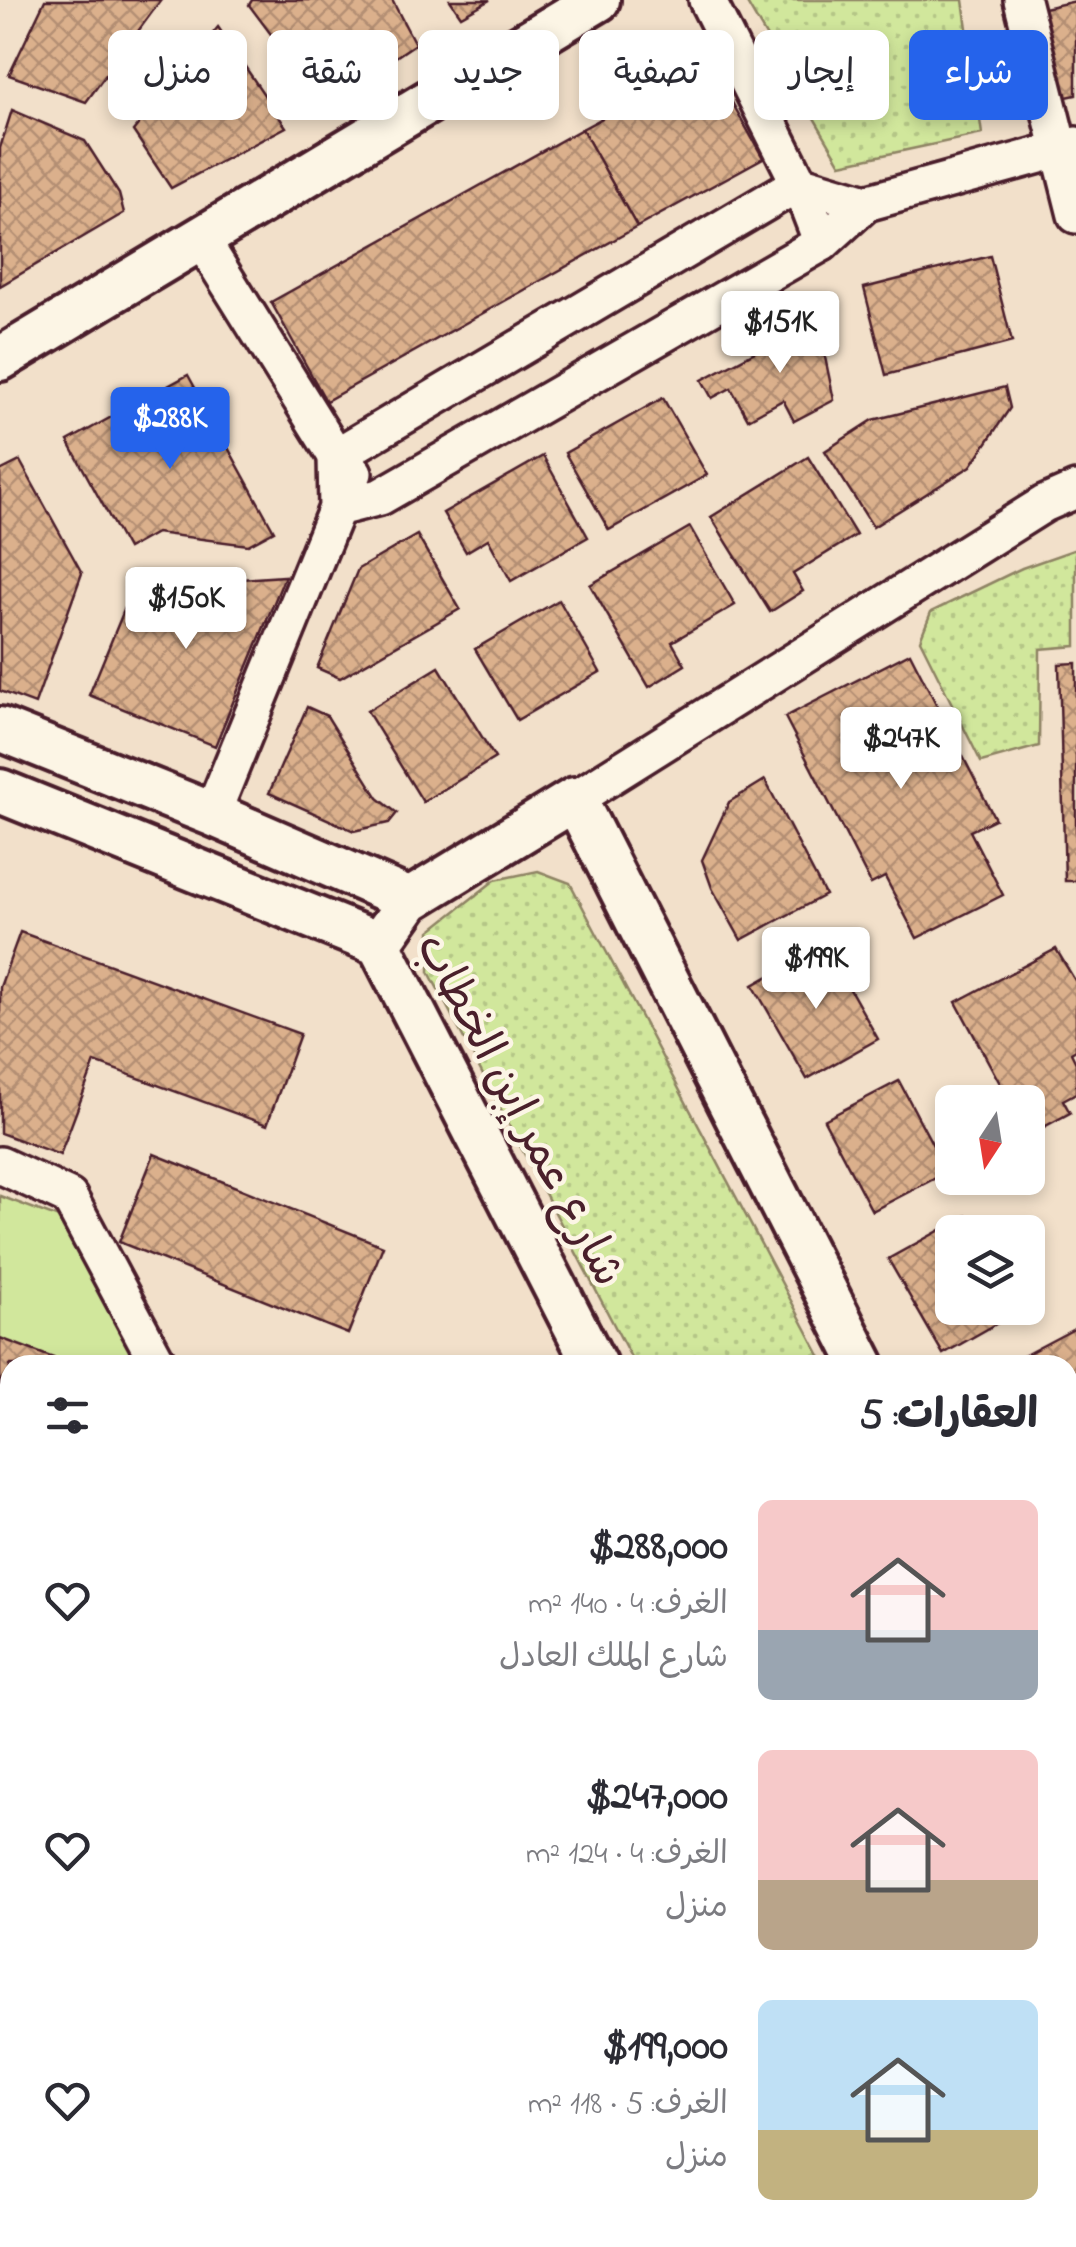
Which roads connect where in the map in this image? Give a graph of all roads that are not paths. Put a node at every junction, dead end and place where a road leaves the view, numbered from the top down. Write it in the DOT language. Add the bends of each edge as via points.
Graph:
graph roads {
  1 [pos="598,0"];
  2 [pos="707,0"];
  3 [pos="1022,0"];
  4 [pos="1067,146"];
  5 [pos="799,184"];
  6 [pos="866,203"];
  7 [pos="1076,215"];
  8 [pos="202,238"];
  9 [pos="822,242"];
  10 [pos="0,359"];
  11 [pos="336,456"];
  12 [pos="1076,490"];
  13 [pos="380,497"];
  14 [pos="337,508"];
  15 [pos="0,729"];
  16 [pos="0,791"];
  17 [pos="575,799"];
  18 [pos="212,814"];
  19 [pos="410,900"];
  20 [pos="379,944"];
  21 [pos="0,1165"];
  22 [pos="154,1355"];
  23 [pos="590,1355"];
  24 [pos="858,1355"];
  1 -- 8 [label="main road"];
  2 -- 5 [label="street"];
  3 -- 4 [label="street"];
  4 -- 6 [label="street"];
  4 -- 7 [label="street"];
  5 -- 6 [label="street"];
  5 -- 9 [label="street"];
  5 -- 11 [label="street"];
  6 -- 9 [label="street"];
  8 -- 10 [label="main road"];
  8 -- 11 [label="street"];
  9 -- 13 [label="street"];
  11 -- 13 [label="street"];
  11 -- 14 [label="street"];
  12 -- 17 [label="street"];
  13 -- 14 [label="street"];
  14 -- 18 [label="street"];
  15 -- 18 [label="main road, شارع عمر إبن الخطاب"];
  16 -- 20 [label="main road, شارع عمر إبن الخطاب"];
  17 -- 19 [label="main road"];
  17 -- 24 [label="main road"];
  18 -- 19 [label="main road, شارع عمر إبن الخطاب"];
  19 -- 20 [label="main road"];
  20 -- 23 [label="main road, شارع عمر إبن الخطاب"];
  21 -- 22 [label="street" via="69,1197"];
}
